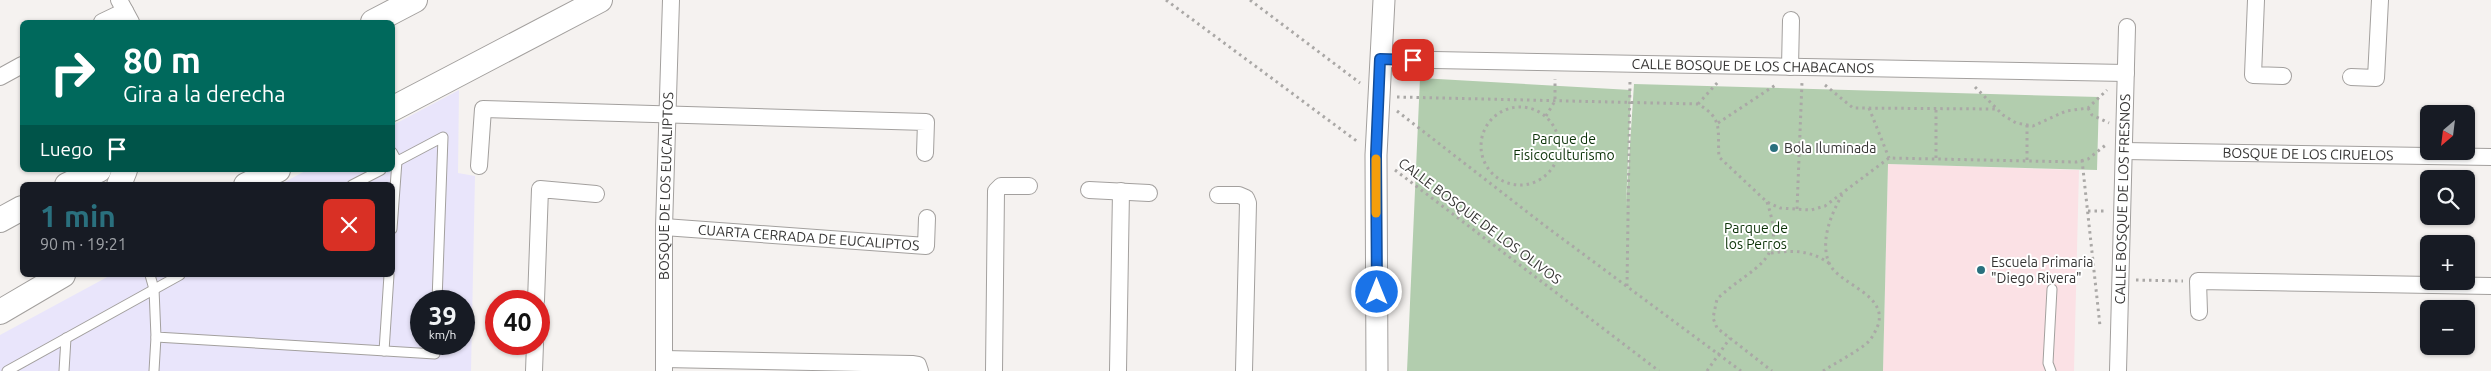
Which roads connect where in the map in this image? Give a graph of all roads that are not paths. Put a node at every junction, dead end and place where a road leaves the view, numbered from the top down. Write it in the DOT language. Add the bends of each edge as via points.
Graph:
graph roads {
  1 [pos="415,0"];
  2 [pos="600,0"];
  3 [pos="671,0"];
  4 [pos="1384,0"];
  5 [pos="2256,0"];
  6 [pos="2380,0"];
  7 [pos="125,11"];
  8 [pos="106,20"];
  9 [pos="377,20"];
  10 [pos="1791,20"];
  11 [pos="2127,27"];
  12 [pos="1380,59"];
  13 [pos="20,66"];
  14 [pos="1796,67"];
  15 [pos="2126,73"];
  16 [pos="2283,76"];
  17 [pos="2351,76"];
  18 [pos="0,77"];
  19 [pos="395,108"];
  20 [pos="668,116"];
  21 [pos="2124,151"];
  22 [pos="925,153"];
  23 [pos="2491,157"];
  24 [pos="395,162"];
  25 [pos="479,166"];
  26 [pos="95,172"];
  27 [pos="274,172"];
  28 [pos="377,172"];
  29 [pos="73,182"];
  30 [pos="252,182"];
  31 [pos="358,182"];
  32 [pos="1029,186"];
  33 [pos="1089,190"];
  34 [pos="1122,192"];
  35 [pos="1149,193"];
  36 [pos="596,194"];
  37 [pos="1218,195"];
  38 [pos="20,209"];
  39 [pos="927,218"];
  40 [pos="0,220"];
  41 [pos="664,228"];
  42 [pos="60,277"];
  43 [pos="151,277"];
  44 [pos="176,277"];
  45 [pos="389,277"];
  46 [pos="2491,286"];
  47 [pos="154,289"];
  48 [pos="2052,289"];
  49 [pos="437,290"];
  50 [pos="536,290"];
  51 [pos="0,312"];
  52 [pos="2199,312"];
  53 [pos="156,337"];
  54 [pos="66,338"];
  55 [pos="384,351"];
  56 [pos="410,353"];
  57 [pos="535,355"];
  58 [pos="664,365"];
  59 [pos="18,368"];
  60 [pos="7,371"];
  61 [pos="64,371"];
  62 [pos="154,371"];
  63 [pos="534,371"];
  64 [pos="920,371"];
  65 [pos="994,371"];
  66 [pos="1118,371"];
  67 [pos="1244,371"];
  68 [pos="1377,371"];
  69 [pos="2051,371"];
  70 [pos="2118,371"];
  1 -- 9 [label="main road"];
  2 -- 19 [label="main road"];
  3 -- 20 [label="street, BOSQUE DE LOS EUCALIPTOS"];
  4 -- 12 [label="street"];
  5 -- 16 [label="street" via="2253,75"];
  6 -- 17 [label="street" via="2376,78"];
  7 -- 8 [label="street"];
  10 -- 14 [label="street"];
  11 -- 15 [label="street, CALLE BOSQUE DE LOS FRESNOS"];
  12 -- 14 [label="street, CALLE BOSQUE DE LOS CHABACANOS"];
  12 -- 68 [label="street" via="1376,155"];
  13 -- 18 [label="street"];
  14 -- 15 [label="street, CALLE BOSQUE DE LOS CHABACANOS"];
  15 -- 21 [label="street, CALLE BOSQUE DE LOS FRESNOS"];
  20 -- 22 [label="street" via="926,122"];
  20 -- 25 [label="street" via="483,109"];
  20 -- 41 [label="street, BOSQUE DE LOS EUCALIPTOS"];
  21 -- 23 [label="street, BOSQUE DE LOS CIRUELOS"];
  21 -- 70 [label="street, CALLE BOSQUE DE LOS FRESNOS"];
  24 -- 49 [label="lane" via="443,138"];
  26 -- 29 [label="main road"];
  27 -- 30 [label="main road"];
  28 -- 31 [label="lane"];
  32 -- 65 [label="street" via="1001,186 996,191"];
  33 -- 34 [label="street"];
  34 -- 35 [label="street"];
  34 -- 66 [label="street"];
  36 -- 50 [label="street" via="540,190"];
  37 -- 67 [label="street" via="1239,195 1248,203"];
  38 -- 40 [label="main road"];
  39 -- 41 [label="street, CUARTA CERRADA DE EUCALIPTOS" via="926,246"];
  41 -- 58 [label="street, BOSQUE DE LOS EUCALIPTOS"];
  42 -- 51 [label="main road"];
  43 -- 47 [label="lane"];
  44 -- 47 [label="lane"];
  45 -- 55 [label="lane"];
  46 -- 52 [label="street" via="2198,281"];
  47 -- 53 [label="lane"];
  47 -- 54 [label="lane"];
  48 -- 69 [label="lane" via="2048,363"];
  53 -- 55 [label="lane"];
  53 -- 62 [label="lane"];
  54 -- 59 [label="lane"];
  54 -- 61 [label="lane"];
  55 -- 56 [label="lane"];
  57 -- 63 [label="street"];
  58 -- 64 [label="street" via="912,364 918,365"];
  59 -- 60 [label="lane"];
}
